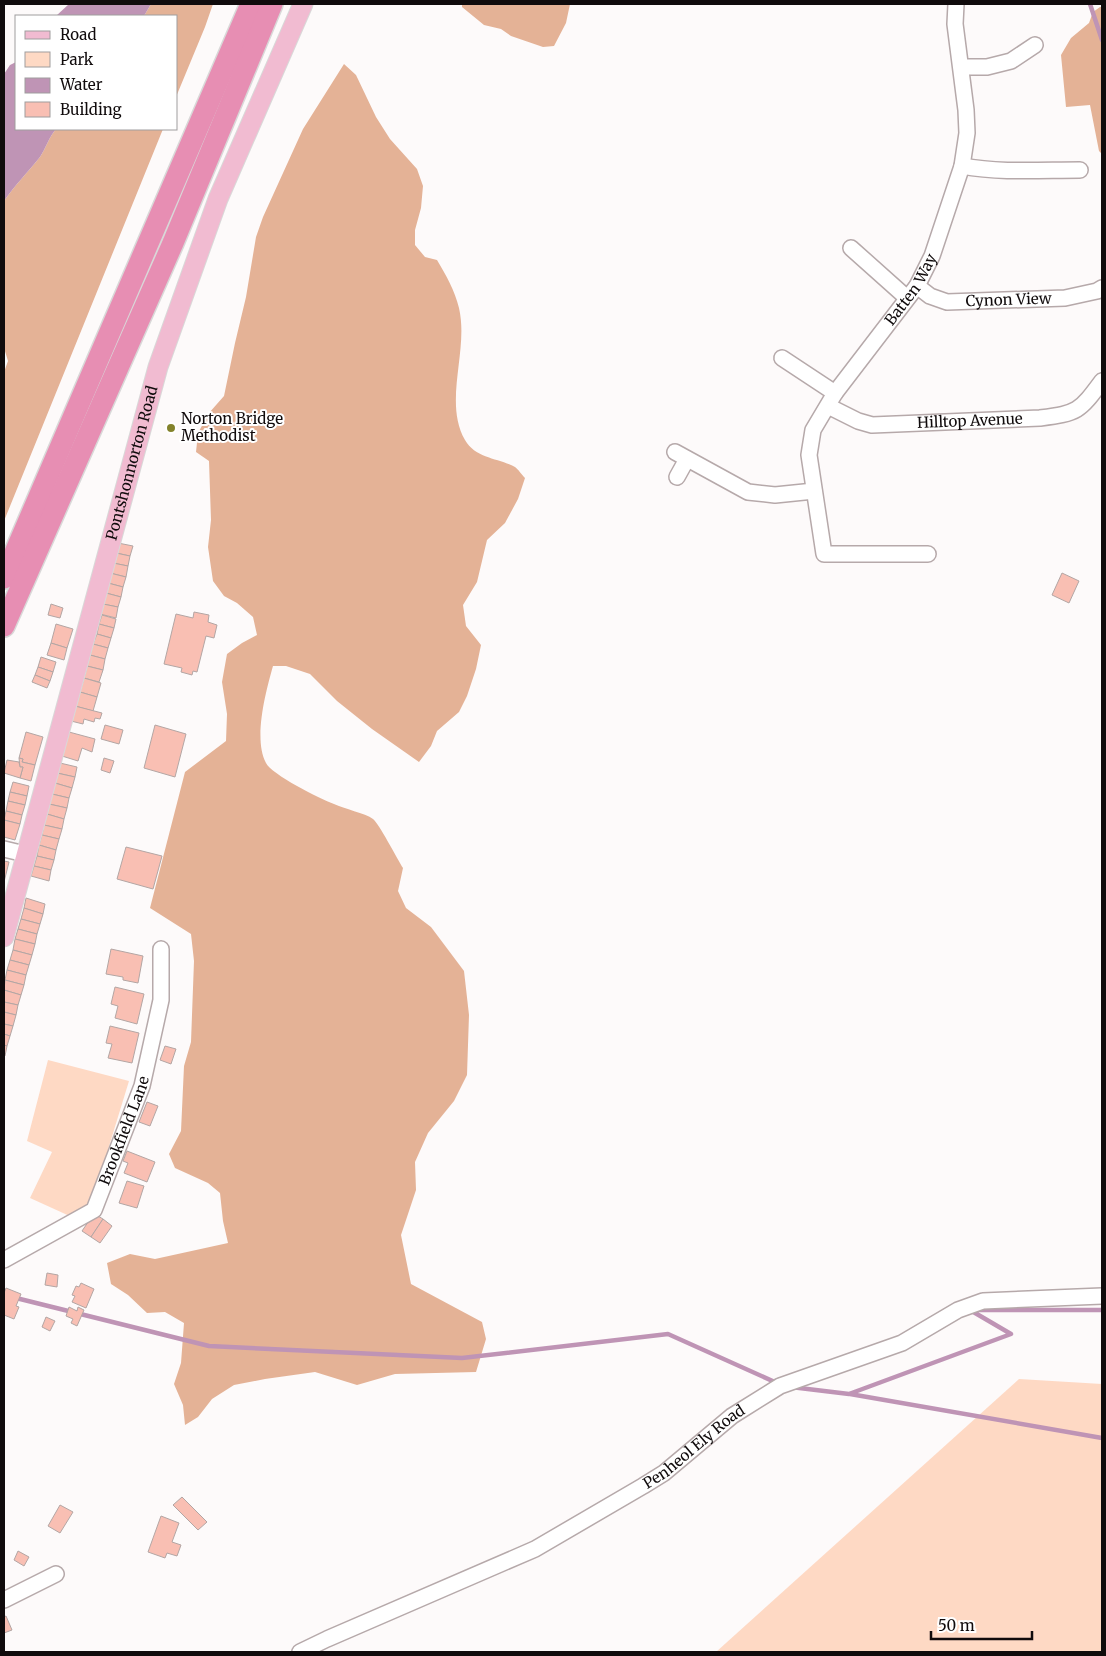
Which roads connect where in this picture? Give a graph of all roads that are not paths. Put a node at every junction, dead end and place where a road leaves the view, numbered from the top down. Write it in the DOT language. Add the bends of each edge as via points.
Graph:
graph roads {
  1 [pos="251,4"];
  2 [pos="272,4"];
  3 [pos="303,4"];
  4 [pos="956,4"];
  5 [pos="1035,45"];
  6 [pos="962,67"];
  7 [pos="962,166"];
  8 [pos="1080,170"];
  9 [pos="851,248"];
  10 [pos="916,286"];
  11 [pos="1102,288"];
  12 [pos="907,298"];
  13 [pos="782,358"];
  14 [pos="1102,381"];
  15 [pos="831,399"];
  16 [pos="677,477"];
  17 [pos="814,491"];
  18 [pos="928,554"];
  19 [pos="4,578"];
  20 [pos="4,626"];
  21 [pos="4,849"];
  22 [pos="25,854"];
  23 [pos="4,937"];
  24 [pos="161,949"];
  25 [pos="4,1260"];
  26 [pos="1102,1296"];
  27 [pos="56,1574"];
  28 [pos="4,1600"];
  29 [pos="300,1652"];
  1 -- 19 [label="highway"];
  2 -- 20 [label="highway" via="173,243"];
  3 -- 22 [label="main road, Pontshonnorton Road" via="218,199 158,367"];
  4 -- 6 [label="street, Batten Way" via="955,24"];
  5 -- 6 [label="street" via="1011,61 987,67"];
  6 -- 7 [label="street, Batten Way" via="966,133"];
  7 -- 8 [label="street"];
  7 -- 10 [label="street, Batten Way" via="932,256"];
  9 -- 12 [label="street"];
  10 -- 11 [label="street, Cynon View" via="947,302 1065,298"];
  10 -- 12 [label="street, Batten Way"];
  12 -- 15 [label="street, Batten Way"];
  13 -- 15 [label="street, Hilltop Avenue"];
  14 -- 15 [label="street, Hilltop Avenue" via="1078,410 1040,418 872,425 858,421"];
  15 -- 17 [label="street, Batten Way" via="813,430 810,442"];
  16 -- 17 [label="street" via="681,456 748,492 775,495"];
  17 -- 18 [label="street, Batten Way" via="824,554"];
  21 -- 22 [label="street"];
  22 -- 23 [label="main road, Pontshonnorton Road"];
  24 -- 25 [label="street, Brookfield Lane" via="161,1000 142,1086 94,1210"];
  26 -- 29 [label="street, Penheol Ely Road" via="984,1301 958,1310 902,1343 780,1386 732,1416 664,1473 535,1549"];
  27 -- 28 [label="street"];
}
